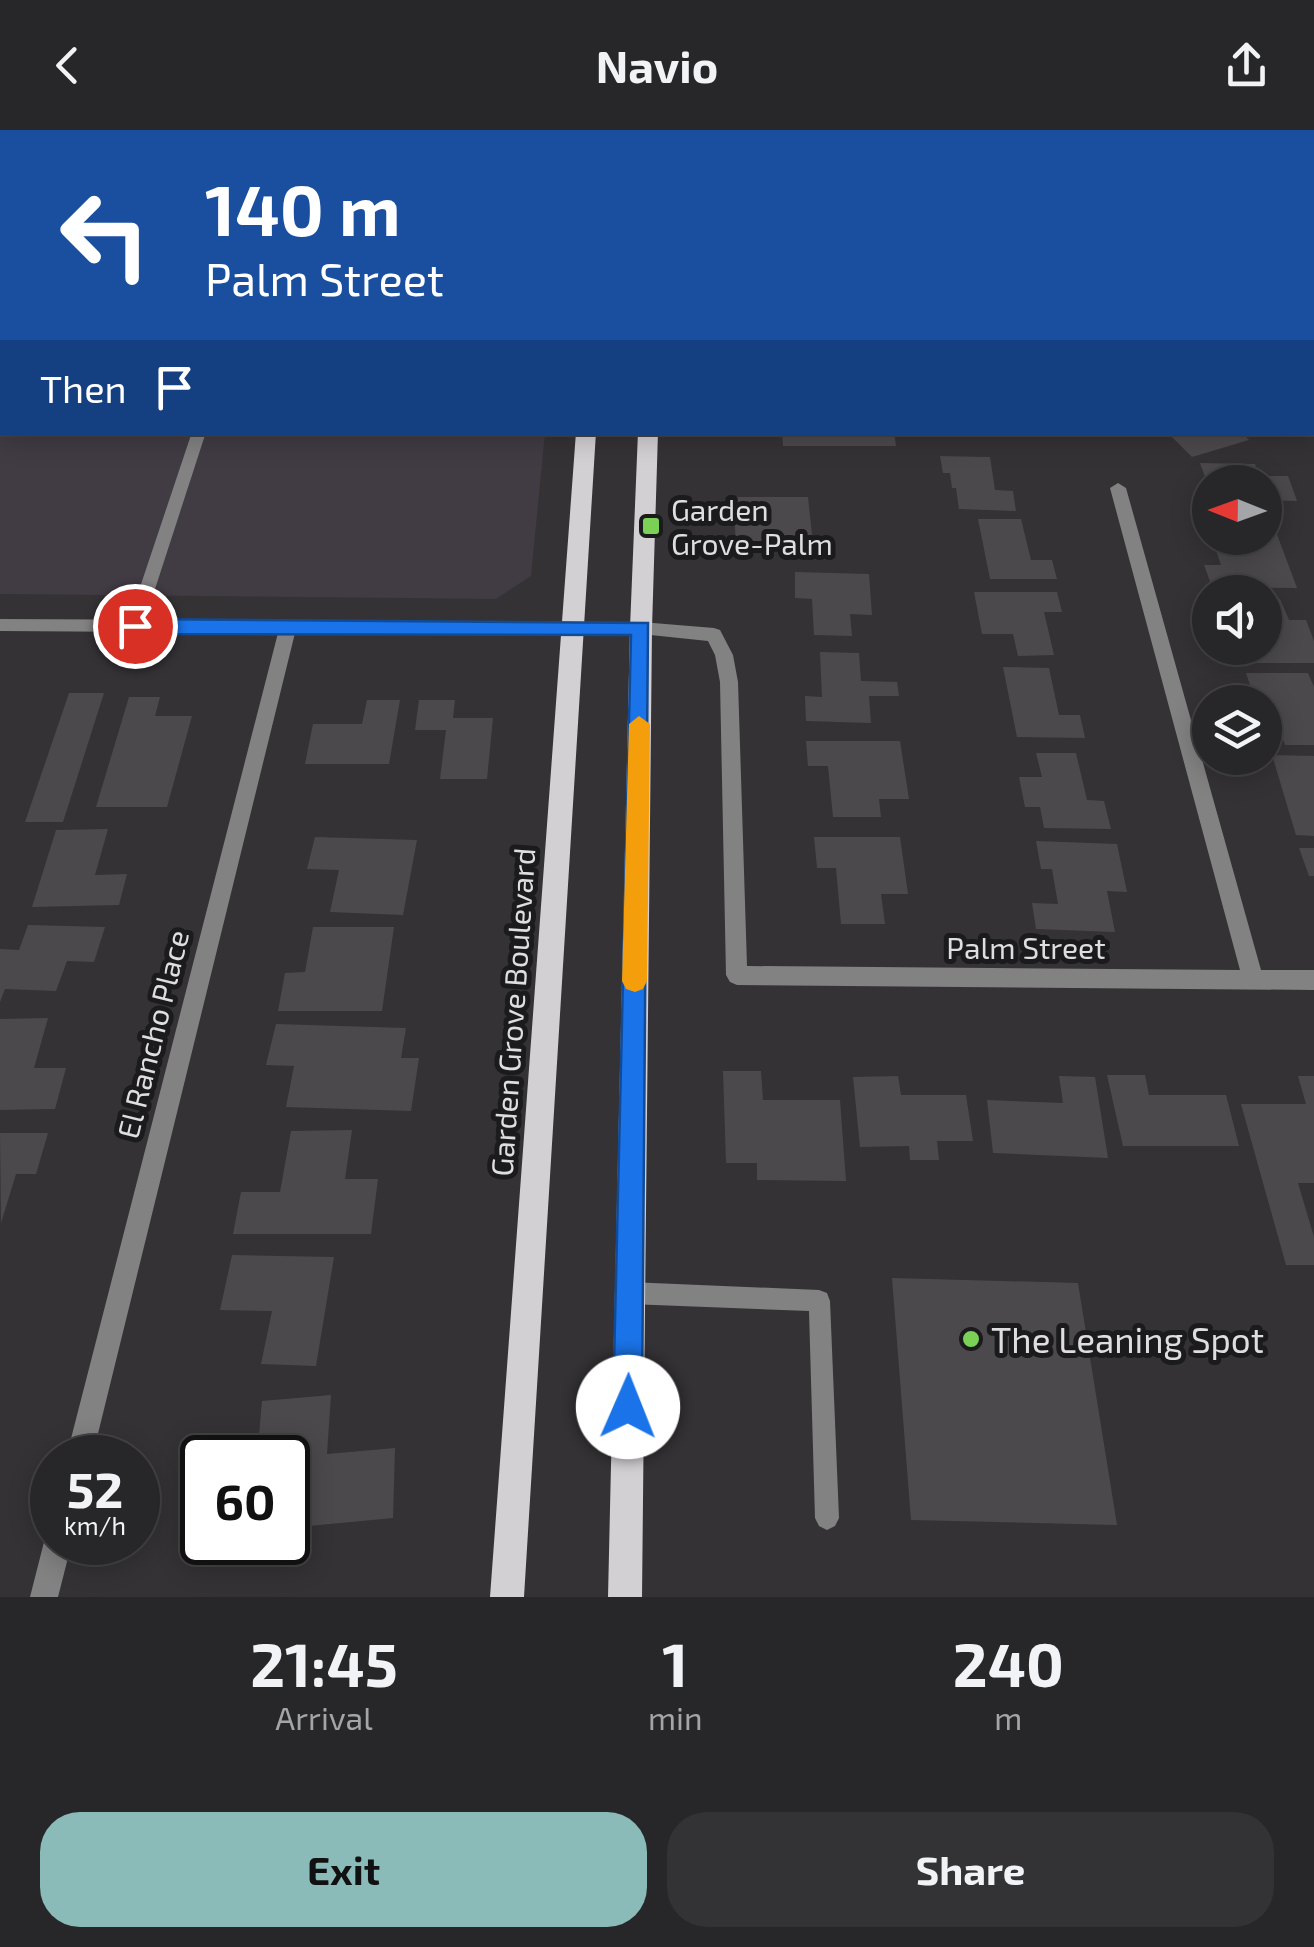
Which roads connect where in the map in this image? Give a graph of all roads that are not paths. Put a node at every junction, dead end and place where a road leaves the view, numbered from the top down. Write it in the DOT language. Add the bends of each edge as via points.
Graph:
graph roads {
  1 [pos="198,435"];
  2 [pos="586,435"];
  3 [pos="648,435"];
  4 [pos="1118,488"];
  5 [pos="0,625"];
  6 [pos="135,626"];
  7 [pos="288,627"];
  8 [pos="573,628"];
  9 [pos="641,628"];
  10 [pos="1254,980"];
  11 [pos="1314,980"];
  12 [pos="629,1293"];
  13 [pos="85,1435"];
  14 [pos="827,1518"];
  15 [pos="52,1565"];
  16 [pos="44,1597"];
  17 [pos="507,1597"];
  18 [pos="624,1597"];
  1 -- 6 [label="lane"];
  2 -- 8 [label="main road, Garden Grove Boulevard"];
  3 -- 9 [label="main road"];
  4 -- 10 [label="street"];
  5 -- 6 [label="street"];
  6 -- 7 [label="street"];
  7 -- 8 [label="street"];
  7 -- 13 [label="street, El Rancho Place"];
  8 -- 9 [label="street"];
  8 -- 17 [label="main road, Garden Grove Boulevard"];
  9 -- 10 [label="street, Palm Street" via="714,636 724,655 738,975"];
  9 -- 12 [label="main road"];
  10 -- 11 [label="street, Palm Street"];
  12 -- 14 [label="lane" via="818,1301"];
  12 -- 18 [label="main road"];
  15 -- 16 [label="street"];
}
